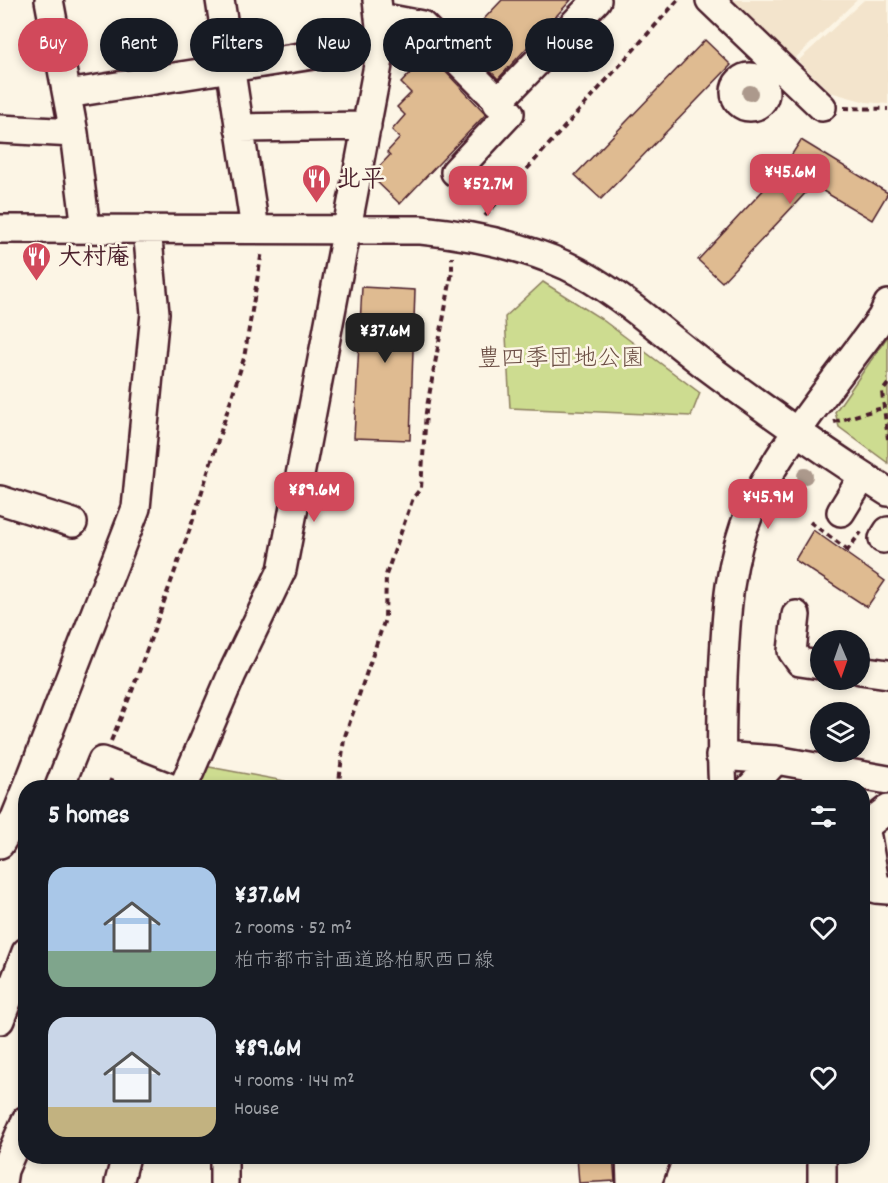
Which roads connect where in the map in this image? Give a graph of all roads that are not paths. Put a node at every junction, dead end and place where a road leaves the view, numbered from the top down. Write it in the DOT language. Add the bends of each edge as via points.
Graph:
graph roads {
  1 [pos="49,0"];
  2 [pos="220,0"];
  3 [pos="597,0"];
  4 [pos="710,0"];
  5 [pos="379,8"];
  6 [pos="409,10"];
  7 [pos="222,18"];
  8 [pos="382,44"];
  9 [pos="284,59"];
  10 [pos="199,72"];
  11 [pos="230,72"];
  12 [pos="67,94"];
  13 [pos="498,103"];
  14 [pos="822,107"];
  15 [pos="367,126"];
  16 [pos="239,128"];
  17 [pos="0,129"];
  18 [pos="74,133"];
  19 [pos="455,172"];
  20 [pos="0,229"];
  21 [pos="86,229"];
  22 [pos="147,229"];
  23 [pos="349,229"];
  24 [pos="259,238"];
  25 [pos="888,304"];
  26 [pos="796,434"];
  27 [pos="863,476"];
  28 [pos="888,492"];
  29 [pos="0,500"];
  30 [pos="841,512"];
  31 [pos="73,523"];
  32 [pos="796,615"];
  33 [pos="810,664"];
  34 [pos="870,671"];
  35 [pos="888,674"];
  36 [pos="720,756"];
  37 [pos="776,760"];
  38 [pos="30,780"];
  39 [pos="95,780"];
  40 [pos="151,780"];
  41 [pos="186,780"];
  42 [pos="722,780"];
  43 [pos="757,780"];
  44 [pos="888,780"];
  45 [pos="888,809"];
  46 [pos="18,810"];
  47 [pos="870,824"];
  48 [pos="0,844"];
  49 [pos="870,854"];
  50 [pos="888,890"];
  51 [pos="18,976"];
  52 [pos="0,1020"];
  53 [pos="18,1138"];
  54 [pos="124,1164"];
  55 [pos="224,1164"];
  56 [pos="630,1164"];
  57 [pos="654,1164"];
  58 [pos="822,1164"];
  59 [pos="2,1183"];
  60 [pos="119,1183"];
  61 [pos="224,1183"];
  62 [pos="631,1183"];
  63 [pos="647,1183"];
  64 [pos="822,1183"];
  1 -- 12 [label="street"];
  2 -- 7 [label="street"];
  3 -- 13 [label="street"];
  4 -- 14 [label="street" via="768,72"];
  5 -- 6 [label="street"];
  5 -- 8 [label="street"];
  6 -- 13 [label="street"];
  8 -- 9 [label="street"];
  8 -- 15 [label="street"];
  10 -- 12 [label="street"];
  11 -- 16 [label="street"];
  12 -- 18 [label="street"];
  13 -- 19 [label="street" via="510,113"];
  15 -- 16 [label="street"];
  15 -- 23 [label="street"];
  16 -- 24 [label="street"];
  17 -- 18 [label="street"];
  18 -- 21 [label="street"];
  20 -- 21 [label="street"];
  21 -- 22 [label="street"];
  22 -- 24 [label="street"];
  22 -- 38 [label="street" via="156,313 136,508"];
  23 -- 24 [label="street"];
  23 -- 26 [label="street" via="454,233 526,251 568,267 609,292"];
  23 -- 41 [label="street" via="282,570"];
  25 -- 26 [label="street"];
  26 -- 27 [label="street"];
  26 -- 36 [label="street" via="770,498 752,508 734,556 727,599"];
  27 -- 28 [label="street"];
  27 -- 30 [label="street"];
  29 -- 31 [label="street"];
  32 -- 33 [label="street" via="792,651 800,662"];
  34 -- 35 [label="street"];
  36 -- 37 [label="street"];
  36 -- 42 [label="street"];
  37 -- 43 [label="street"];
  37 -- 44 [label="street"];
  39 -- 40 [label="street" via="102,761"];
  45 -- 47 [label="street"];
  46 -- 48 [label="street"];
  49 -- 50 [label="street" via="876,889"];
  51 -- 52 [label="street"];
  53 -- 59 [label="street"];
  54 -- 60 [label="street"];
  55 -- 61 [label="street"];
  56 -- 62 [label="street"];
  57 -- 63 [label="street"];
  58 -- 64 [label="street"];
}
